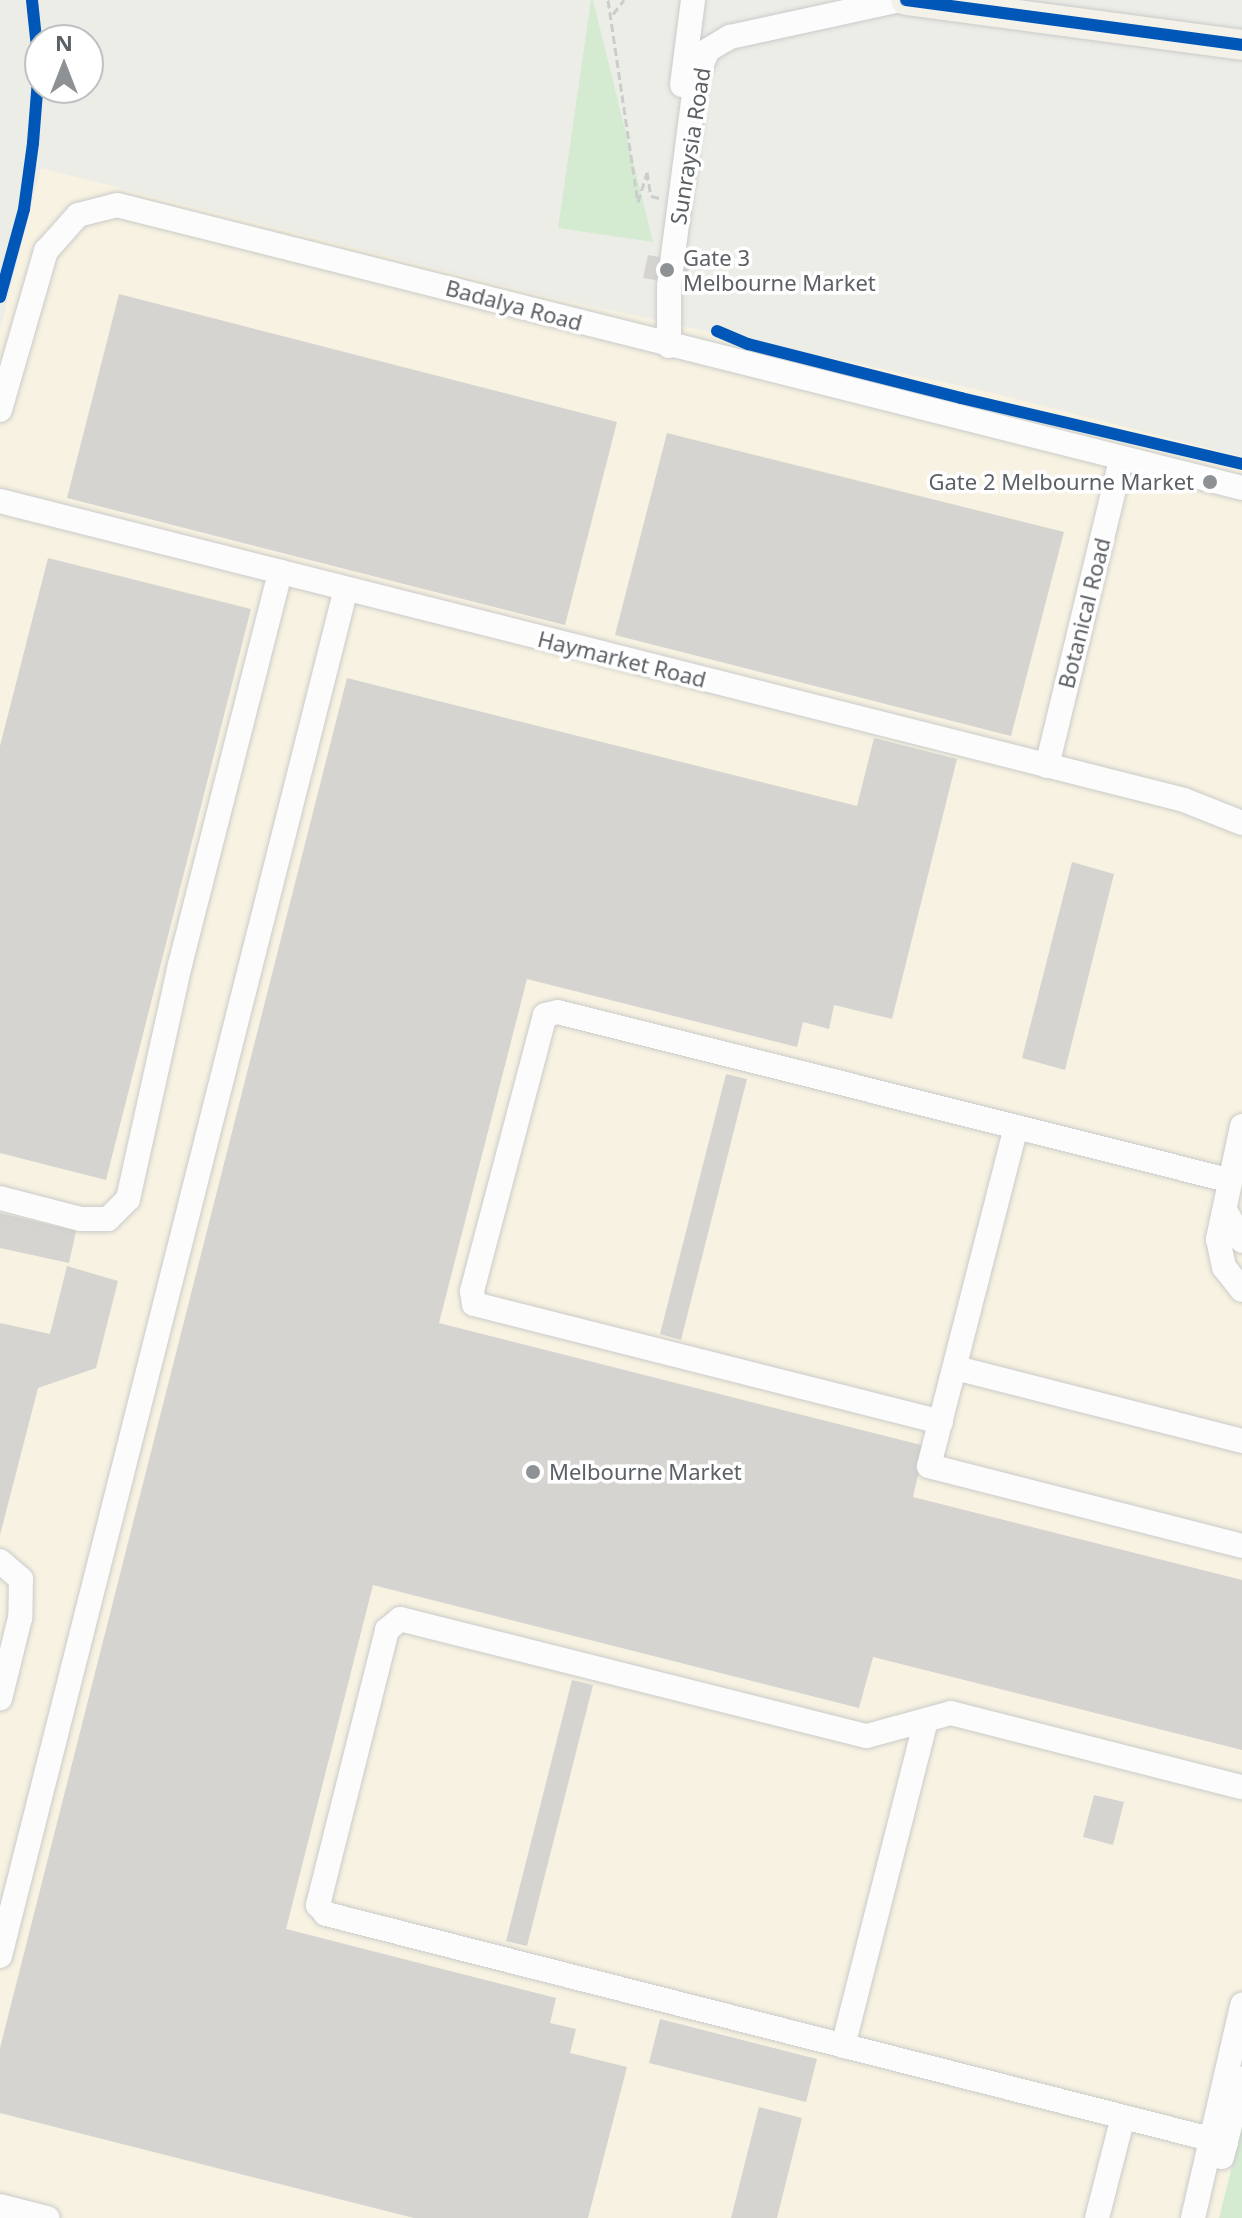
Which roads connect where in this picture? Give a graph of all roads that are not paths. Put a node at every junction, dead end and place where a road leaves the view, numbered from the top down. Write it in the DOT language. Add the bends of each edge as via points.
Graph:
graph roads {
  1 [pos="693,0"];
  2 [pos="900,0"];
  3 [pos="906,0"];
  4 [pos="1242,45"];
  5 [pos="640,339"];
  6 [pos="669,346"];
  7 [pos="0,410"];
  8 [pos="1121,460"];
  9 [pos="1160,468"];
  10 [pos="1242,488"];
  11 [pos="1242,498"];
  12 [pos="0,501"];
  13 [pos="280,572"];
  14 [pos="346,589"];
  15 [pos="1047,766"];
  16 [pos="1242,823"];
  17 [pos="1242,1126"];
  18 [pos="1016,1127"];
  19 [pos="1228,1180"];
  20 [pos="0,1198"];
  21 [pos="1225,1210"];
  22 [pos="1242,1241"];
  23 [pos="1242,1290"];
  24 [pos="956,1368"];
  25 [pos="941,1422"];
  26 [pos="1242,1441"];
  27 [pos="1242,1546"];
  28 [pos="0,1561"];
  29 [pos="0,1699"];
  30 [pos="926,1720"];
  31 [pos="1242,1787"];
  32 [pos="0,1956"];
  33 [pos="1242,2005"];
  34 [pos="843,2046"];
  35 [pos="1242,2078"];
  36 [pos="1123,2117"];
  37 [pos="1217,2141"];
  38 [pos="0,2206"];
  39 [pos="47,2218"];
  40 [pos="1097,2218"];
  41 [pos="1193,2218"];
  42 [pos="1202,2218"];
  1 -- 5 [label="lane, Sunraysia Road" via="657,291"];
  2 -- 6 [label="lane, Sunraysia Road" via="730,37 708,50 696,78 669,286"];
  3 -- 4 [label="main road"];
  5 -- 6 [label="lane, Badalya Road"];
  5 -- 7 [label="lane, Badalya Road" via="171,215 104,205 67,223 46,251"];
  6 -- 8 [label="lane, Badalya Road"];
  8 -- 9 [label="lane, Badalya Road"];
  8 -- 15 [label="lane, Botanical Road"];
  9 -- 10 [label="lane, Badalya Road"];
  9 -- 11 [label="lane, Badalya Road" via="1187,485"];
  12 -- 13 [label="lane, Haymarket Road"];
  13 -- 14 [label="lane, Haymarket Road"];
  13 -- 20 [label="lane" via="180,965 128,1199 108,1219 81,1219"];
  14 -- 15 [label="lane, Haymarket Road"];
  14 -- 32 [label="lane"];
  15 -- 16 [label="lane, Haymarket Road" via="1184,800"];
  17 -- 19 [label="lane"];
  18 -- 19 [label="lane"];
  18 -- 24 [label="lane"];
  18 -- 25 [label="lane" via="549,1013 541,1022 476,1277 472,1300 481,1308"];
  19 -- 21 [label="lane"];
  21 -- 22 [label="lane"];
  21 -- 23 [label="lane" via="1218,1239 1224,1267"];
  24 -- 25 [label="lane"];
  24 -- 26 [label="lane"];
  25 -- 27 [label="lane" via="929,1466"];
  28 -- 29 [label="lane" via="21,1579 20,1618"];
  30 -- 31 [label="lane" via="951,1713"];
  30 -- 34 [label="lane"];
  30 -- 34 [label="lane" via="867,1736 396,1619 387,1630 319,1898 322,1913"];
  33 -- 37 [label="lane"];
  34 -- 36 [label="lane"];
  35 -- 37 [label="lane"];
  36 -- 37 [label="lane"];
  36 -- 40 [label="lane"];
  37 -- 41 [label="lane"];
  37 -- 42 [label="lane"];
  38 -- 39 [label="lane"];
}
